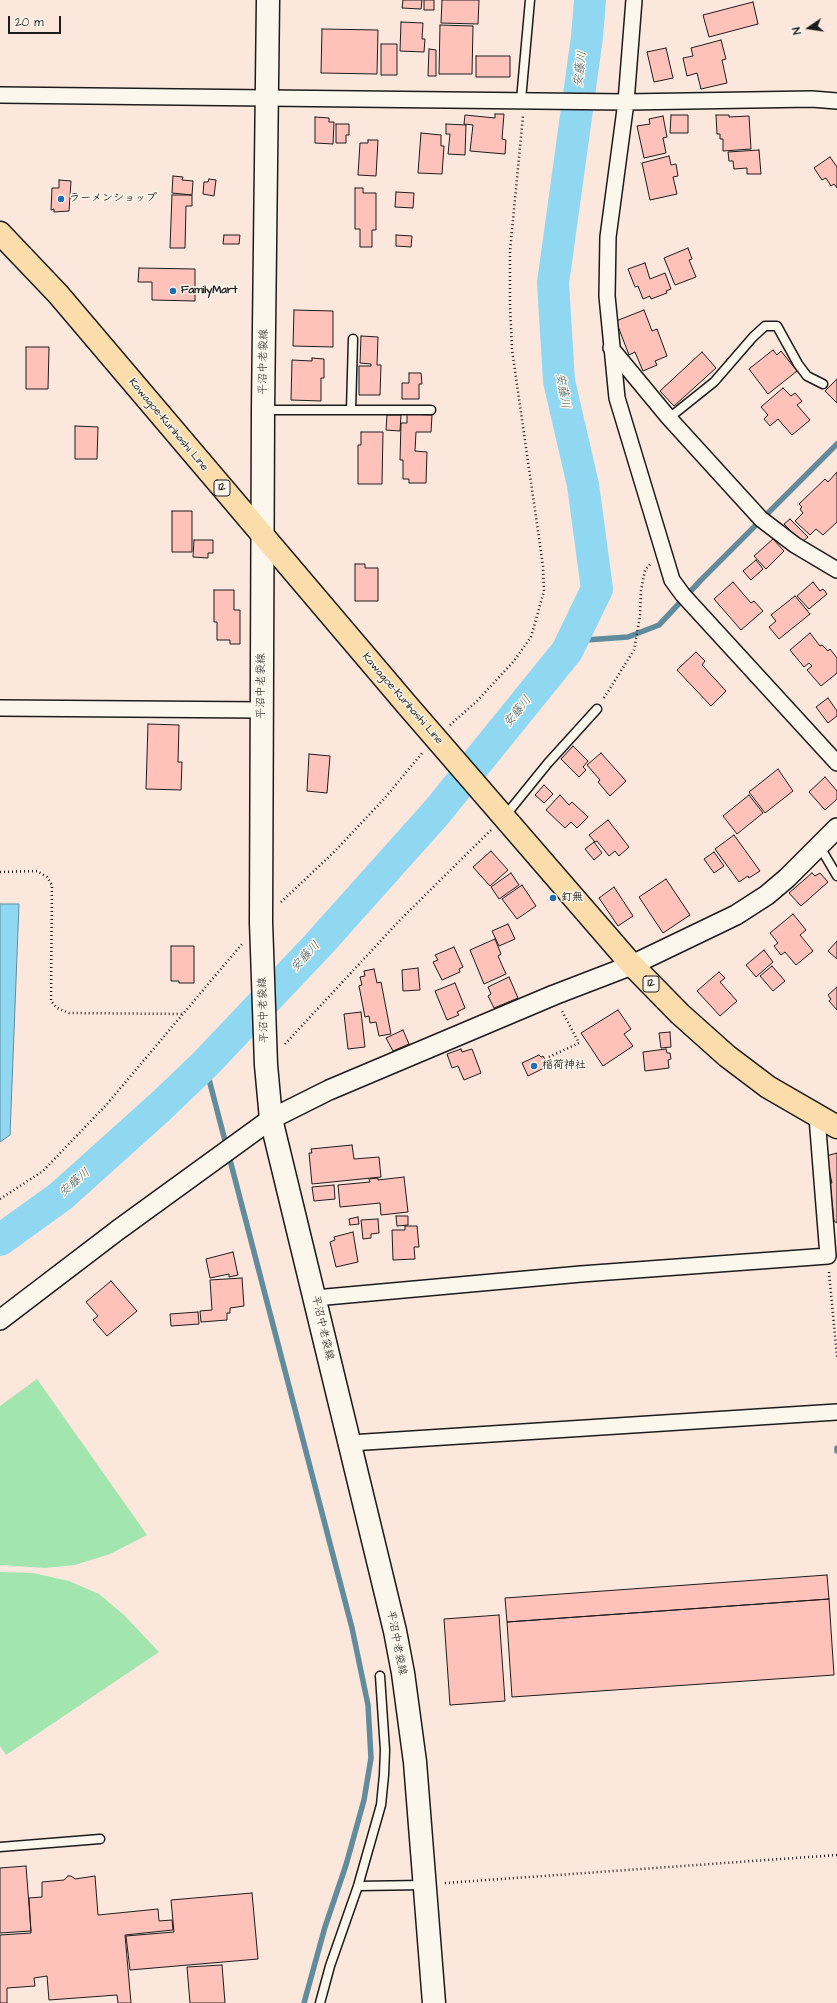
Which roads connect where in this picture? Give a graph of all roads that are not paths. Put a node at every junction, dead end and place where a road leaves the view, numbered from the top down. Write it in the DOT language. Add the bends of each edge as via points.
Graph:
graph roads {
  1 [pos="268,0"];
  2 [pos="530,0"];
  3 [pos="634,0"];
  4 [pos="0,95"];
  5 [pos="267,97"];
  6 [pos="525,100"];
  7 [pos="837,101"];
  8 [pos="623,102"];
  9 [pos="0,233"];
  10 [pos="353,339"];
  11 [pos="611,348"];
  12 [pos="823,384"];
  13 [pos="263,410"];
  14 [pos="351,410"];
  15 [pos="431,410"];
  16 [pos="669,418"];
  17 [pos="262,536"];
  18 [pos="837,570"];
  19 [pos="0,708"];
  20 [pos="597,708"];
  21 [pos="262,710"];
  22 [pos="837,763"];
  23 [pos="500,812"];
  24 [pos="837,828"];
  25 [pos="820,847"];
  26 [pos="837,876"];
  27 [pos="632,965"];
  28 [pos="817,1117"];
  29 [pos="271,1119"];
  30 [pos="837,1127"];
  31 [pos="315,1298"];
  32 [pos="0,1320"];
  33 [pos="837,1412"];
  34 [pos="350,1443"];
  35 [pos="380,1676"];
  36 [pos="100,1839"];
  37 [pos="0,1847"];
  38 [pos="425,1885"];
  39 [pos="358,1886"];
  40 [pos="320,2003"];
  41 [pos="434,2003"];
  1 -- 5 [label="main road, 平沼中老袋線"];
  2 -- 6 [label="lane"];
  3 -- 8 [label="street"];
  4 -- 5 [label="street"];
  5 -- 6 [label="street"];
  5 -- 13 [label="main road, 平沼中老袋線"];
  6 -- 8 [label="street"];
  7 -- 8 [label="street" via="812,99"];
  8 -- 11 [label="street" via="608,237 607,296"];
  9 -- 17 [label="main road, Kawagoe-Kurihashi Line / 12" via="58,294"];
  10 -- 14 [label="lane"];
  11 -- 16 [label="street"];
  11 -- 22 [label="street" via="617,398 672,580"];
  12 -- 16 [label="lane" via="807,376 777,326 765,326 714,382"];
  13 -- 14 [label="lane"];
  13 -- 17 [label="main road, 平沼中老袋線"];
  14 -- 15 [label="lane"];
  16 -- 18 [label="street" via="761,519 795,545"];
  17 -- 21 [label="main road, 平沼中老袋線"];
  17 -- 23 [label="main road, Kawagoe-Kurihashi Line / 12"];
  19 -- 21 [label="street"];
  20 -- 23 [label="lane"];
  21 -- 29 [label="main road, 平沼中老袋線" via="261,928 266,1062"];
  23 -- 27 [label="main road, Kawagoe-Kurihashi Line / 12"];
  24 -- 25 [label="street"];
  25 -- 26 [label="lane"];
  25 -- 27 [label="street" via="777,887 736,915"];
  27 -- 28 [label="main road, Kawagoe-Kurihashi Line / 12" via="680,1014 727,1056 768,1087"];
  27 -- 29 [label="street" via="554,995 329,1090"];
  28 -- 30 [label="main road, Kawagoe-Kurihashi Line / 12"];
  28 -- 31 [label="street" via="828,1256 581,1274"];
  29 -- 31 [label="main road, 平沼中老袋線"];
  29 -- 32 [label="street"];
  31 -- 34 [label="main road, 平沼中老袋線"];
  33 -- 34 [label="street"];
  34 -- 38 [label="main road, 平沼中老袋線" via="403,1673 415,1762"];
  35 -- 39 [label="lane" via="384,1776 381,1805"];
  36 -- 37 [label="lane"];
  38 -- 39 [label="lane"];
  38 -- 41 [label="main road, 平沼中老袋線"];
  39 -- 40 [label="lane" via="332,1958"];
}
